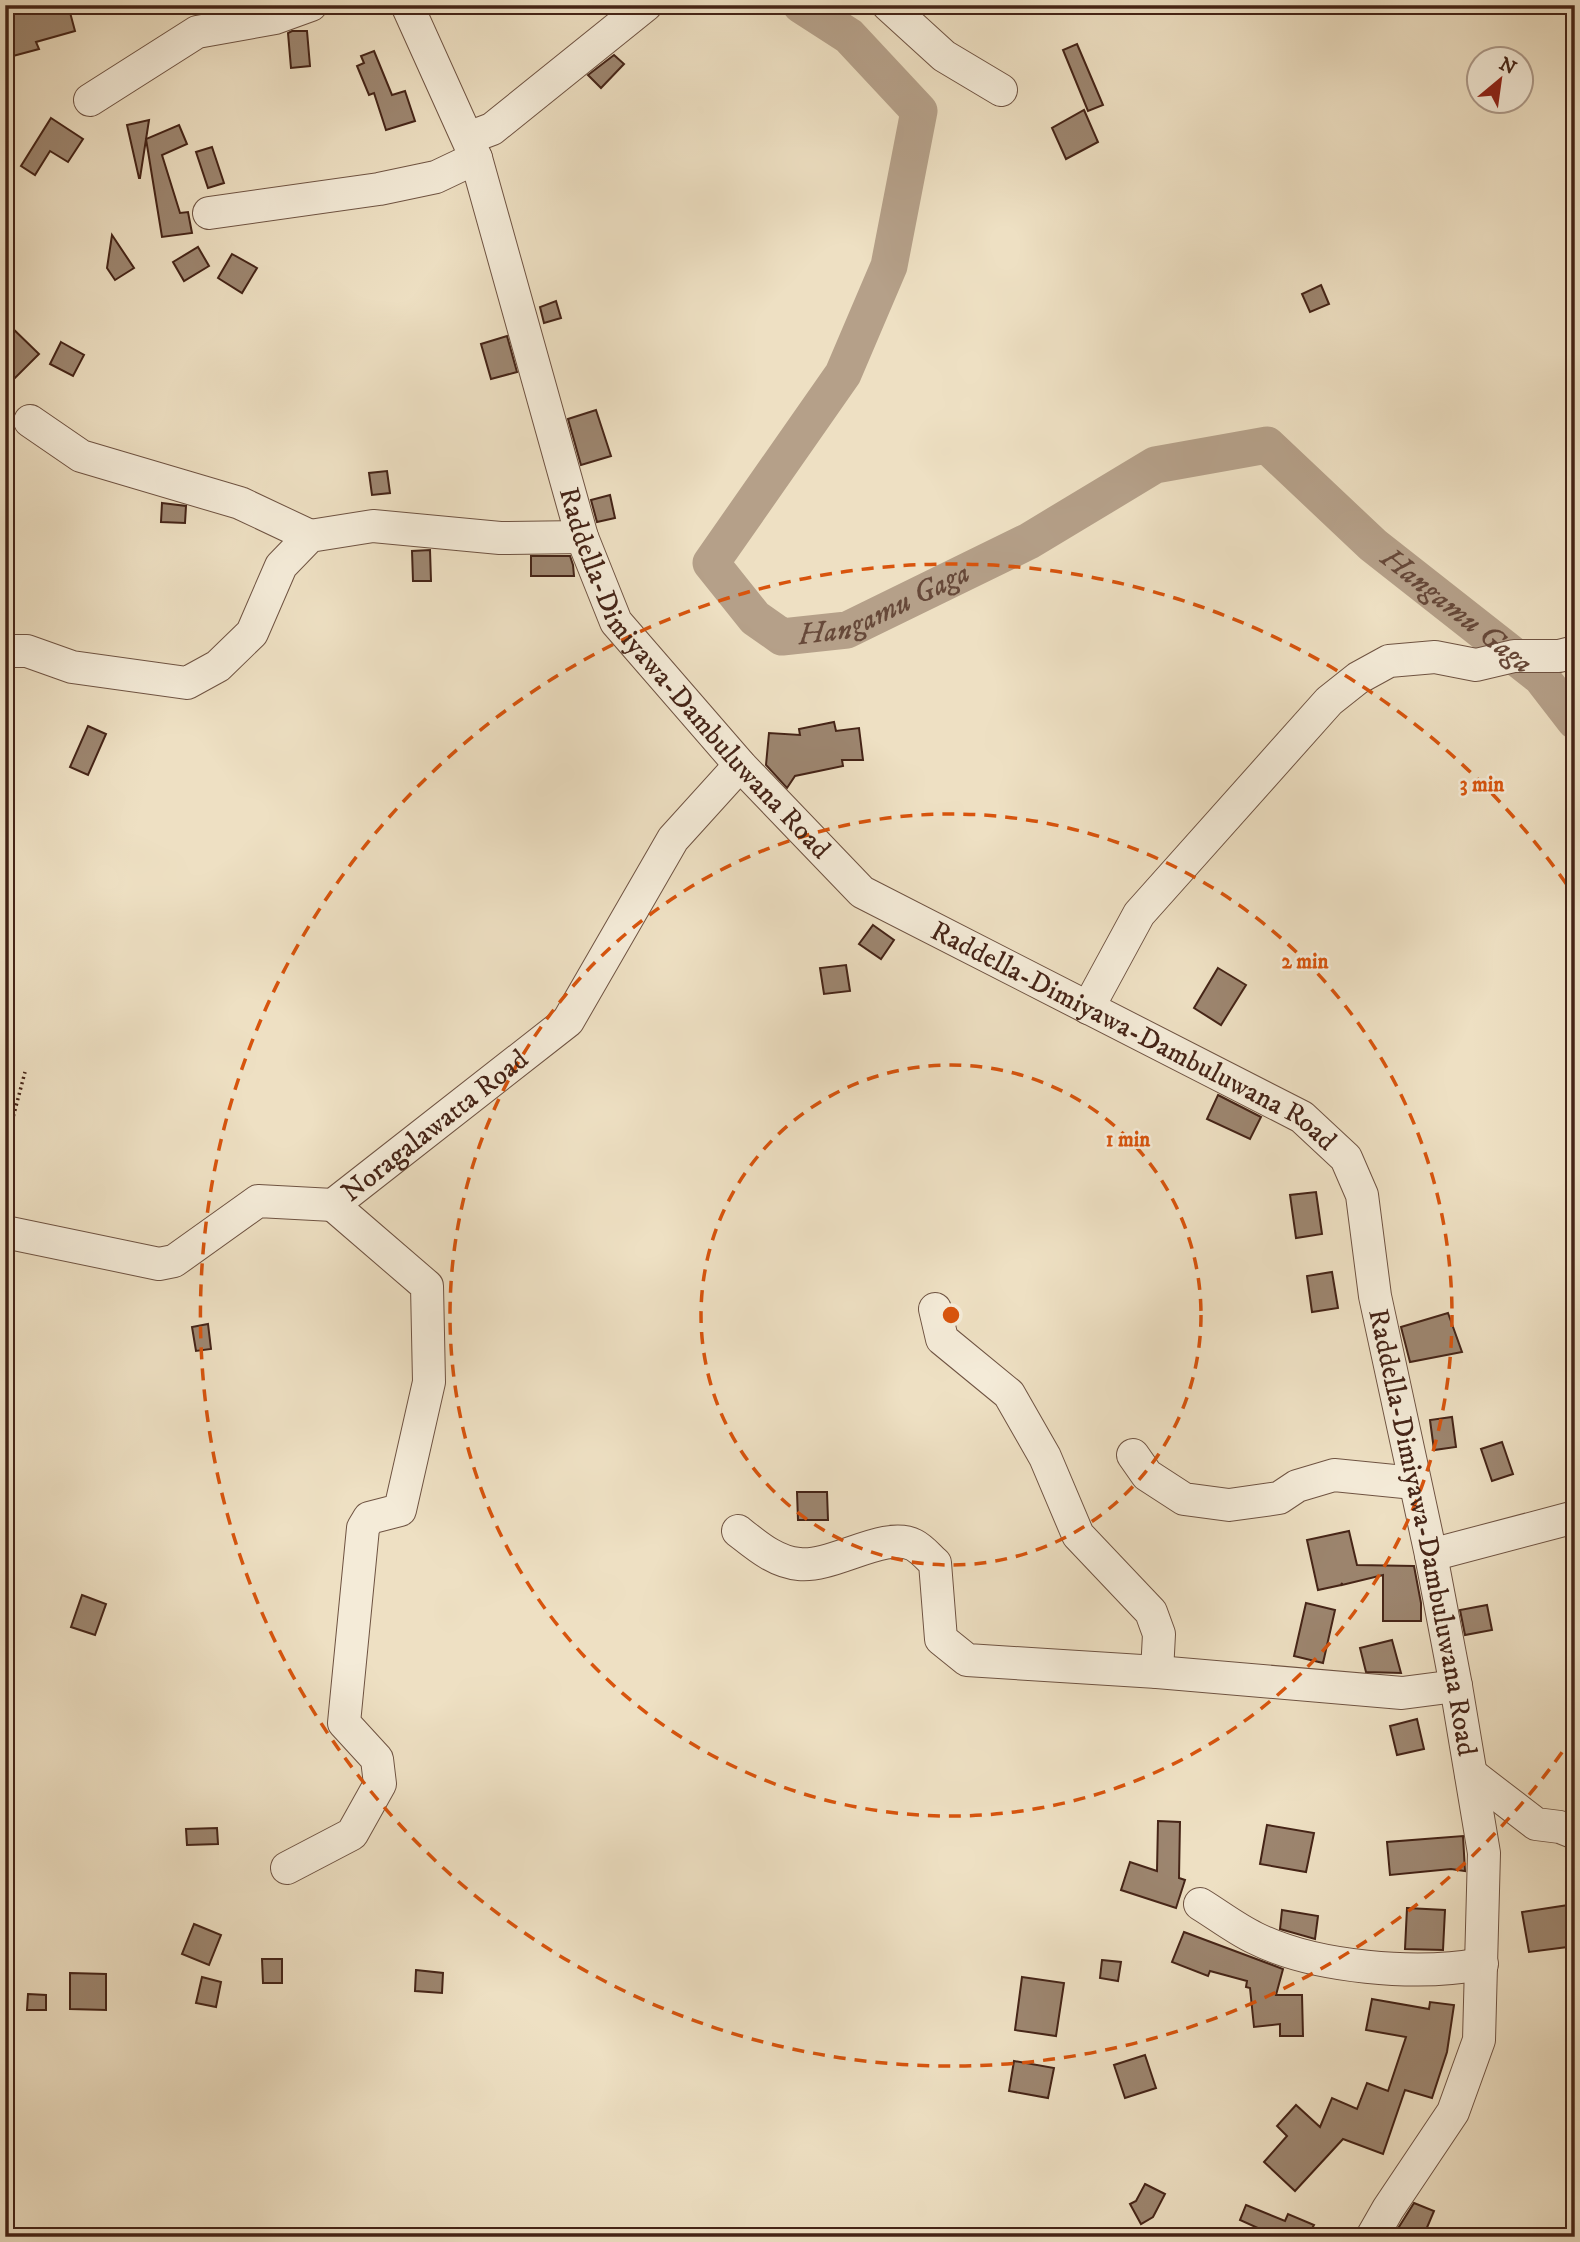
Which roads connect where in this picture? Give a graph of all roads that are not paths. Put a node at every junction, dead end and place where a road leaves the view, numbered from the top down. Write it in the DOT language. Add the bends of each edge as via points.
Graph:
graph roads {
  1 [pos="312,5"];
  2 [pos="407,5"];
  3 [pos="646,5"];
  4 [pos="888,5"];
  5 [pos="1001,90"];
  6 [pos="90,100"];
  7 [pos="472,148"];
  8 [pos="209,213"];
  9 [pos="30,421"];
  10 [pos="310,536"];
  11 [pos="582,537"];
  12 [pos="5,651"];
  13 [pos="1575,652"];
  14 [pos="740,765"];
  15 [pos="1088,1008"];
  16 [pos="333,1205"];
  17 [pos="5,1232"];
  18 [pos="935,1309"];
  19 [pos="1133,1455"];
  20 [pos="1414,1483"];
  21 [pos="1575,1517"];
  22 [pos="738,1531"];
  23 [pos="1431,1555"];
  24 [pos="1157,1672"];
  25 [pos="1457,1686"];
  26 [pos="1471,1774"];
  27 [pos="1575,1833"];
  28 [pos="287,1867"];
  29 [pos="1200,1904"];
  30 [pos="1482,1964"];
  31 [pos="1372,2237"];
  1 -- 6 [label="street" via="275,18 197,32"];
  2 -- 7 [label="street, Raddella-Dimiyawa-Dambuluwana Road"];
  3 -- 7 [label="street"];
  4 -- 5 [label="street" via="944,56"];
  7 -- 8 [label="street" via="436,177"];
  7 -- 11 [label="street, Raddella-Dimiyawa-Dambuluwana Road"];
  9 -- 10 [label="street" via="80,456 240,503"];
  10 -- 11 [label="street" via="373,526 500,538"];
  10 -- 12 [label="street" via="281,566 251,633 218,666 187,682 72,667 27,651"];
  11 -- 14 [label="street, Raddella-Dimiyawa-Dambuluwana Road" via="616,622"];
  13 -- 15 [label="street" via="1514,656 1476,665 1435,657 1388,662 1358,678 1329,701 1139,914"];
  14 -- 15 [label="street, Raddella-Dimiyawa-Dambuluwana Road" via="862,892"];
  14 -- 16 [label="street, Noragalawatta Road" via="673,839 568,1021"];
  15 -- 20 [label="street, Raddella-Dimiyawa-Dambuluwana Road" via="1302,1117 1346,1158 1362,1195 1375,1296"];
  16 -- 17 [label="street, Noragalawatta Road" via="258,1200 174,1261 159,1264"];
  16 -- 28 [label="street" via="427,1286 429,1382 400,1510 369,1518 363,1528 344,1723 377,1759 380,1784 352,1834"];
  18 -- 24 [label="street" via="942,1339 1009,1394 1045,1457 1078,1535 1151,1612 1159,1634"];
  19 -- 20 [label="street" via="1147,1475 1184,1499 1229,1505 1279,1498 1297,1486 1335,1475"];
  20 -- 23 [label="street, Raddella-Dimiyawa-Dambuluwana Road"];
  21 -- 23 [label="street"];
  22 -- 24 [label="street" via="771,1556 798,1564 821,1563 886,1542 914,1544 935,1563 942,1639 967,1660"];
  23 -- 25 [label="street, Raddella-Dimiyawa-Dambuluwana Road"];
  24 -- 25 [label="street" via="1402,1693"];
  25 -- 26 [label="street, Raddella-Dimiyawa-Dambuluwana Road"];
  26 -- 27 [label="street" via="1536,1824"];
  26 -- 30 [label="street, Raddella-Dimiyawa-Dambuluwana Road" via="1484,1853"];
  29 -- 30 [label="street" via="1255,1939 1301,1955 1352,1965 1451,1970"];
  30 -- 31 [label="street, Raddella-Dimiyawa-Dambuluwana Road" via="1479,2040 1453,2112"];
}
